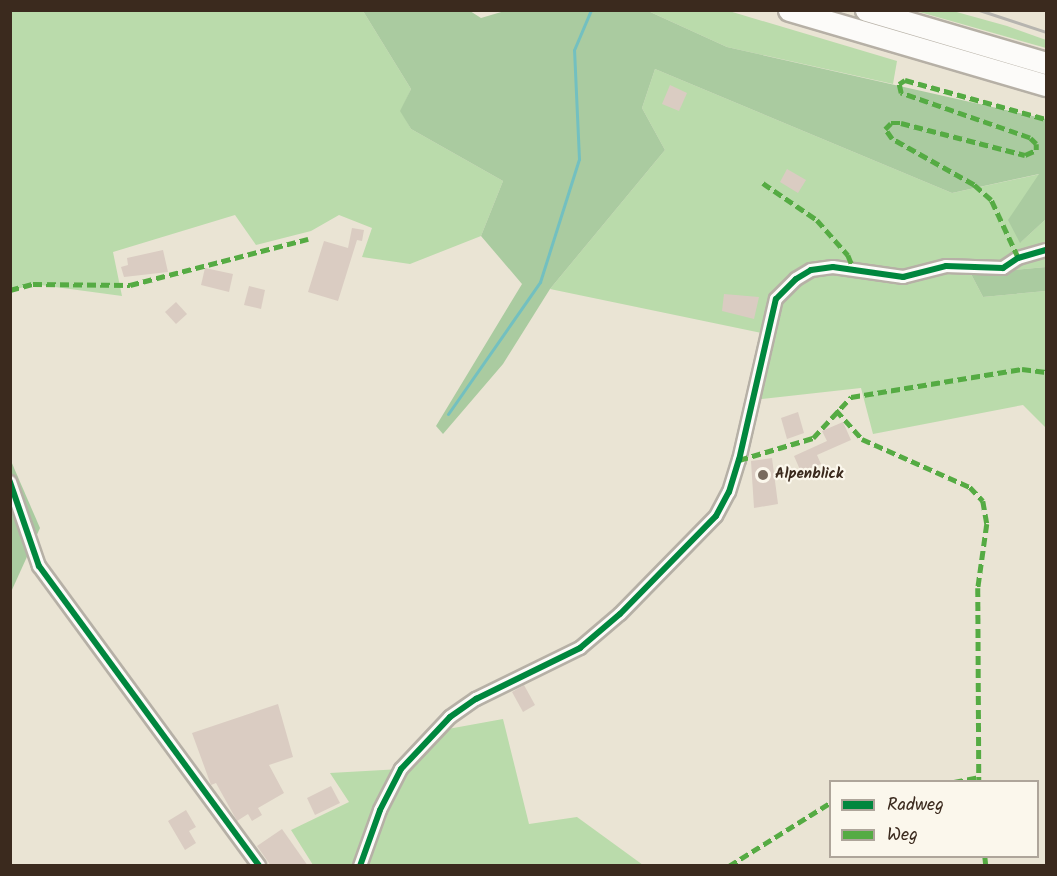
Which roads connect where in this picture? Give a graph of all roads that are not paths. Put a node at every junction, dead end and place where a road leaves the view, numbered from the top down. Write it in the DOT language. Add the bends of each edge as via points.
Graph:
graph roads {
  1 [pos="789,10"];
  2 [pos="866,10"];
  3 [pos="1047,63"];
  4 [pos="1047,86"];
  5 [pos="1047,250"];
  6 [pos="10,482"];
  7 [pos="259,866"];
  8 [pos="360,866"];
  1 -- 4 [label="highway"];
  2 -- 3 [label="highway"];
  5 -- 8 [label="street" via="1003,267 946,266 903,277 832,267 811,270 796,279 776,299 739,460 716,516 620,614 580,648 477,699 450,717 401,769 380,810"];
  6 -- 7 [label="street" via="39,566"];
}
